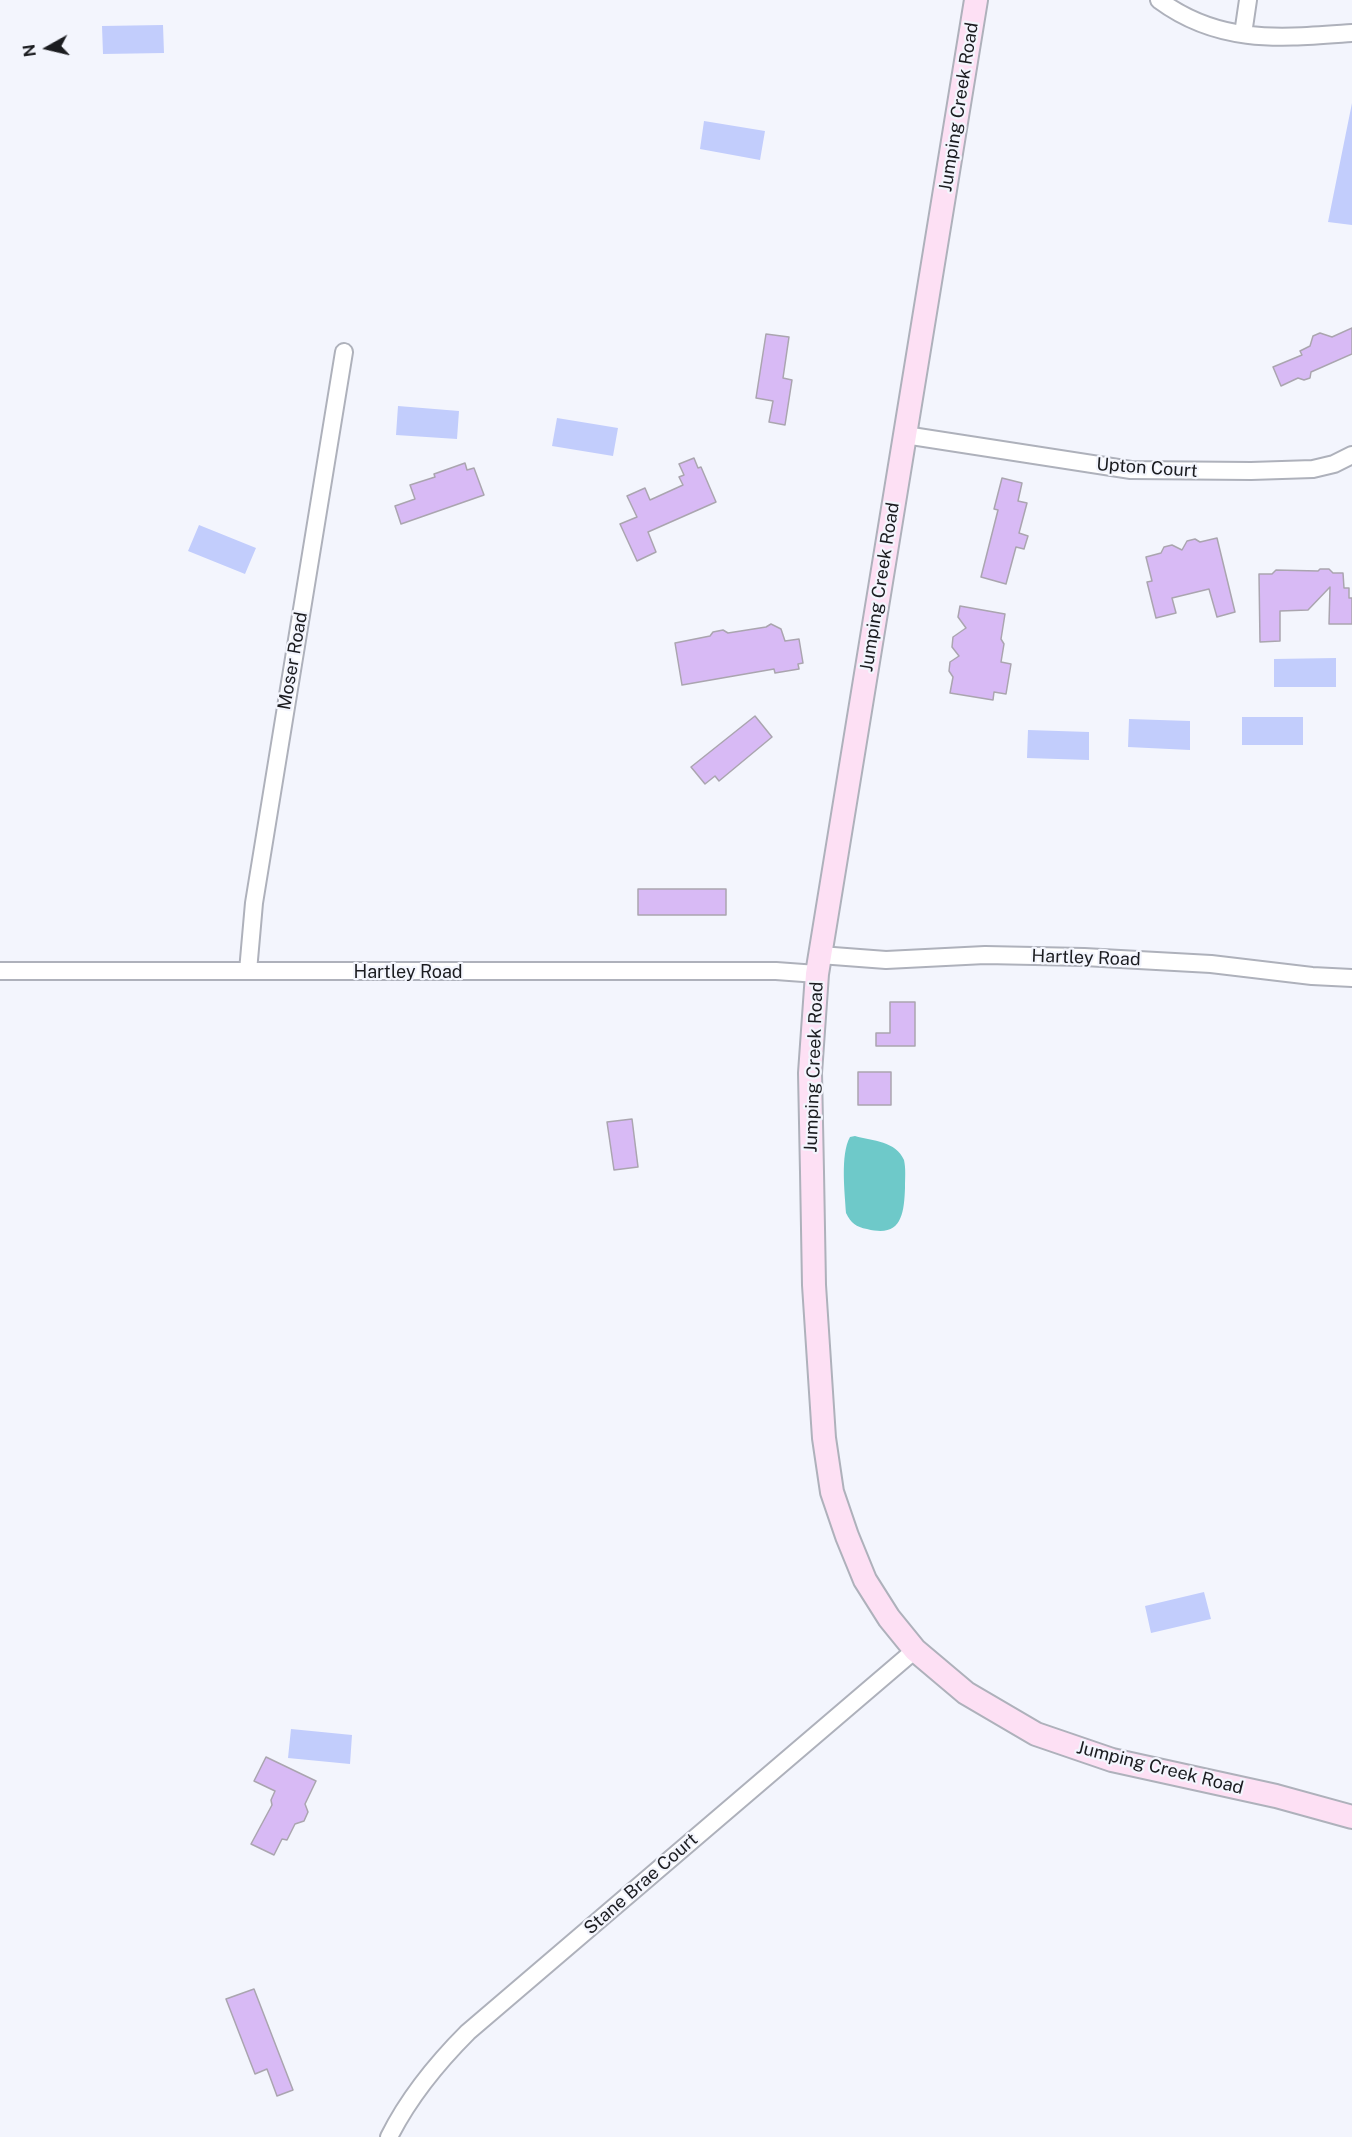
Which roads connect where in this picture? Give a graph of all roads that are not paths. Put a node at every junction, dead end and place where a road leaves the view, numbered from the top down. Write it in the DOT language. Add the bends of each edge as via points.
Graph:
graph roads {
  1 [pos="976,0"];
  2 [pos="1159,0"];
  3 [pos="1248,0"];
  4 [pos="1352,33"];
  5 [pos="1243,34"];
  6 [pos="344,352"];
  7 [pos="905,435"];
  8 [pos="1352,455"];
  9 [pos="818,964"];
  10 [pos="0,971"];
  11 [pos="248,971"];
  12 [pos="1352,978"];
  13 [pos="915,1650"];
  14 [pos="1352,1817"];
  15 [pos="389,2137"];
  1 -- 7 [label="main road, Jumping Creek Road"];
  2 -- 5 [label="street" via="1201,24"];
  3 -- 5 [label="street"];
  4 -- 5 [label="street" via="1286,38"];
  6 -- 11 [label="street, Moser Road" via="255,891"];
  7 -- 8 [label="street, Upton Court" via="1131,471 1302,470 1334,464"];
  7 -- 9 [label="main road, Jumping Creek Road"];
  9 -- 11 [label="street, Hartley Road" via="776,971"];
  9 -- 12 [label="street, Hartley Road" via="985,955 1150,960"];
  9 -- 13 [label="main road, Jumping Creek Road" via="810,1073 814,1285 824,1438 832,1492 865,1580"];
  10 -- 11 [label="street, Hartley Road"];
  13 -- 14 [label="main road, Jumping Creek Road" via="966,1693 1036,1734 1112,1760"];
  13 -- 15 [label="street, Stane Brae Court" via="468,2032 416,2092"];
}
